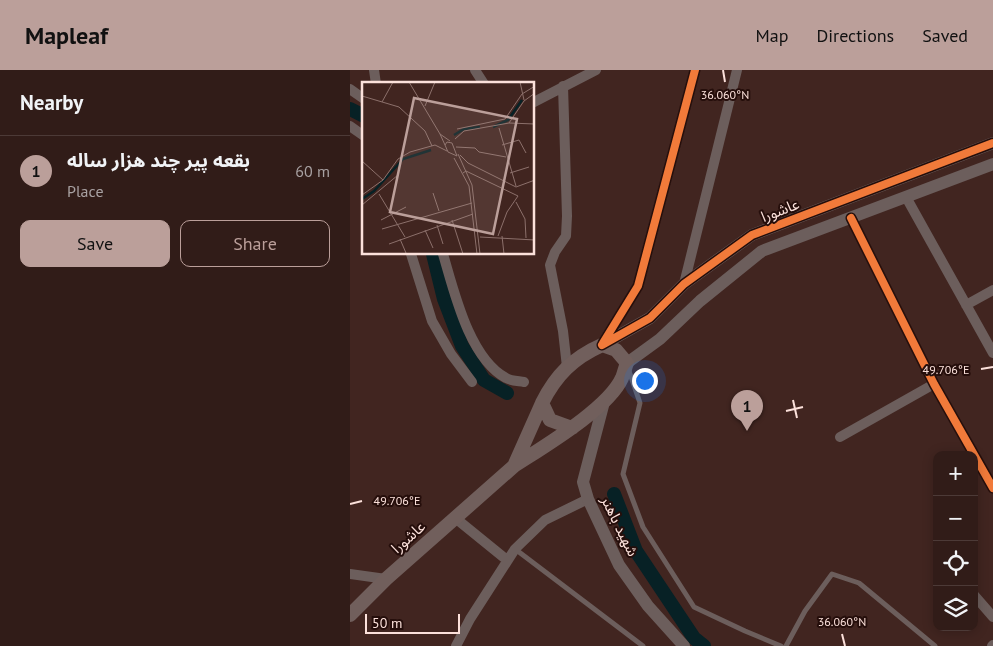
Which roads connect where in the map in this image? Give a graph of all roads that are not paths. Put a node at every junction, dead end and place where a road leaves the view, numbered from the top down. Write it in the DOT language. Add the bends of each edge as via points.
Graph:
graph roads {
  1 [pos="475,70"];
  2 [pos="596,70"];
  3 [pos="695,70"];
  4 [pos="737,70"];
  5 [pos="483,82"];
  6 [pos="563,86"];
  7 [pos="350,89"];
  8 [pos="362,97"];
  9 [pos="535,101"];
  10 [pos="350,126"];
  11 [pos="362,135"];
  12 [pos="993,143"];
  13 [pos="993,164"];
  14 [pos="906,196"];
  15 [pos="851,218"];
  16 [pos="411,255"];
  17 [pos="443,255"];
  18 [pos="684,284"];
  19 [pos="993,290"];
  20 [pos="700,301"];
  21 [pos="966,305"];
  22 [pos="602,345"];
  23 [pos="993,353"];
  24 [pos="627,363"];
  25 [pos="567,366"];
  26 [pos="472,382"];
  27 [pos="524,382"];
  28 [pos="934,384"];
  29 [pos="604,402"];
  30 [pos="542,403"];
  31 [pos="572,428"];
  32 [pos="840,437"];
  33 [pos="514,466"];
  34 [pos="993,488"];
  35 [pos="588,499"];
  36 [pos="454,517"];
  37 [pos="515,549"];
  38 [pos="507,560"];
  39 [pos="350,574"];
  40 [pos="386,579"];
  41 [pos="978,600"];
  42 [pos="350,615"];
  43 [pos="993,617"];
  44 [pos="456,646"];
  45 [pos="643,646"];
  46 [pos="684,646"];
  47 [pos="781,646"];
  48 [pos="786,646"];
  49 [pos="935,646"];
  1 -- 5 [label="street"];
  2 -- 6 [label="street"];
  3 -- 22 [label="street" via="638,286"];
  4 -- 18 [label="street"];
  6 -- 9 [label="street"];
  6 -- 25 [label="street" via="566,236 550,266"];
  7 -- 8 [label="street"];
  10 -- 11 [label="street"];
  12 -- 18 [label="street, عاشورا" via="752,235"];
  13 -- 14 [label="street"];
  14 -- 15 [label="street"];
  14 -- 21 [label="street"];
  15 -- 20 [label="street" via="762,251"];
  15 -- 28 [label="street"];
  16 -- 26 [label="street" via="432,320"];
  17 -- 27 [label="street" via="473,343 506,379"];
  18 -- 20 [label="street"];
  18 -- 22 [label="street, عاشورا" via="650,318"];
  19 -- 21 [label="street"];
  20 -- 24 [label="street" via="660,339"];
  21 -- 23 [label="street"];
  22 -- 24 [label="main road" via="616,350"];
  22 -- 25 [label="main road"];
  24 -- 29 [label="main road, عاشورا" via="622,379"];
  24 -- 47 [label="lane" via="640,403 623,474 643,527 694,607"];
  25 -- 30 [label="main road"];
  28 -- 32 [label="street"];
  28 -- 34 [label="street"];
  29 -- 31 [label="main road, عاشورا"];
  29 -- 35 [label="street, شهید باهنر" via="583,482"];
  30 -- 31 [label="main road" via="550,420"];
  30 -- 33 [label="main road"];
  31 -- 33 [label="main road, عاشورا"];
  33 -- 36 [label="main road, عاشورا"];
  35 -- 37 [label="street" via="545,520"];
  35 -- 46 [label="street, شهید باهنر" via="619,565 648,606"];
  36 -- 38 [label="street"];
  36 -- 40 [label="main road, عاشورا"];
  37 -- 38 [label="street"];
  37 -- 45 [label="lane"];
  38 -- 44 [label="street"];
  39 -- 40 [label="street"];
  40 -- 42 [label="main road, عاشورا"];
  41 -- 43 [label="street"];
  48 -- 49 [label="lane" via="832,574 859,583"];
}
